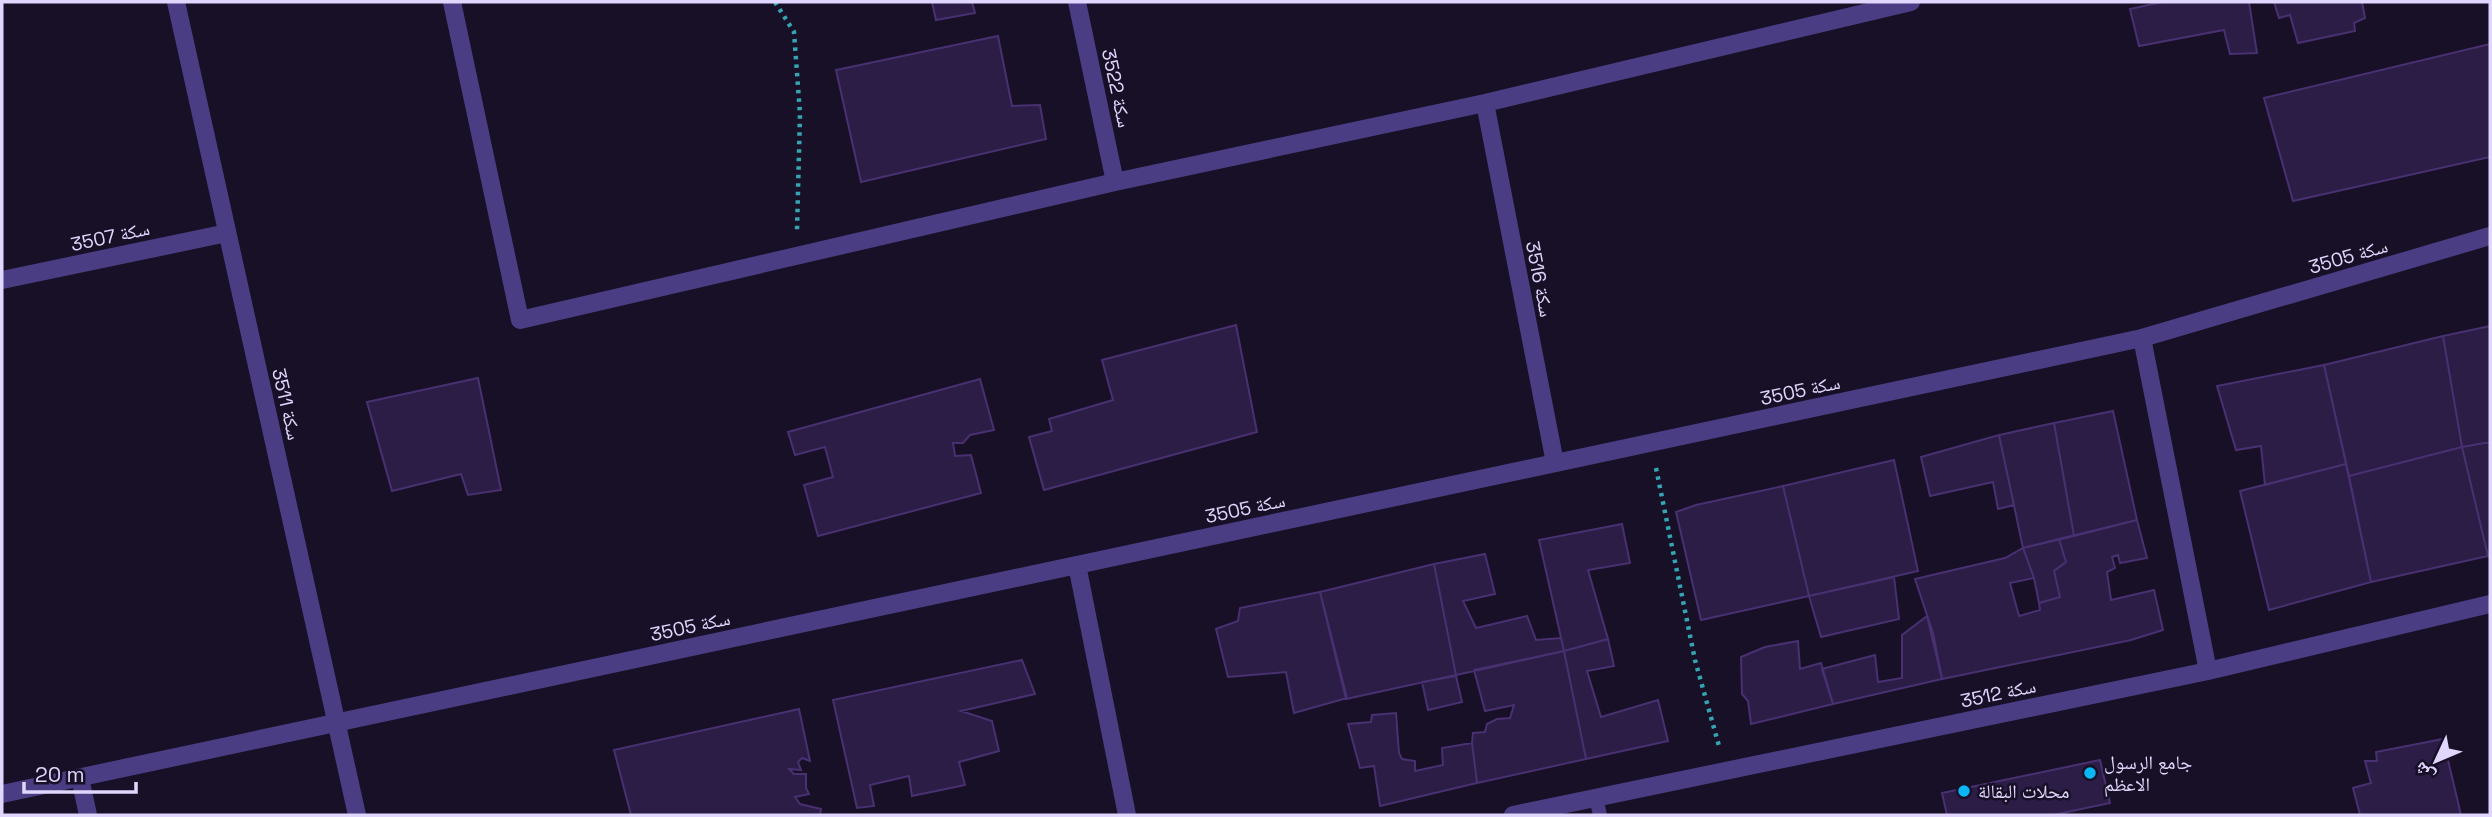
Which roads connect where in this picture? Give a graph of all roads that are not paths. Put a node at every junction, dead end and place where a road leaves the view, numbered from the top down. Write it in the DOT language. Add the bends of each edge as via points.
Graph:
graph roads {
  1 [pos="176,2"];
  2 [pos="452,2"];
  3 [pos="1077,2"];
  4 [pos="1911,2"];
  5 [pos="1485,103"];
  6 [pos="1115,182"];
  7 [pos="228,233"];
  8 [pos="2490,236"];
  9 [pos="2,281"];
  10 [pos="2142,338"];
  11 [pos="1555,463"];
  12 [pos="1077,565"];
  13 [pos="2490,604"];
  14 [pos="2208,671"];
  15 [pos="337,723"];
  16 [pos="80,778"];
  17 [pos="2,794"];
  18 [pos="1598,807"];
  19 [pos="89,815"];
  20 [pos="357,815"];
  21 [pos="1127,815"];
  22 [pos="1513,815"];
  1 -- 7 [label="street, سكة 3511"];
  2 -- 6 [label="street" via="520,320"];
  3 -- 6 [label="street, سكة 3522"];
  4 -- 5 [label="street"];
  5 -- 6 [label="street"];
  5 -- 11 [label="street, سكة 3516"];
  7 -- 9 [label="street, سكة 3507"];
  7 -- 15 [label="street, سكة 3511"];
  8 -- 10 [label="street, سكة 3505"];
  10 -- 11 [label="street, سكة 3505"];
  10 -- 14 [label="street"];
  11 -- 12 [label="street, سكة 3505"];
  12 -- 15 [label="street, سكة 3505"];
  12 -- 21 [label="street"];
  13 -- 14 [label="street, سكة 3512"];
  14 -- 18 [label="street, سكة 3512" via="1726,771"];
  15 -- 16 [label="street, سكة 3505"];
  15 -- 20 [label="street, سكة 3511"];
  16 -- 17 [label="street, سكة 3505"];
  16 -- 19 [label="street"];
  18 -- 22 [label="street, سكة 3512"];
}
